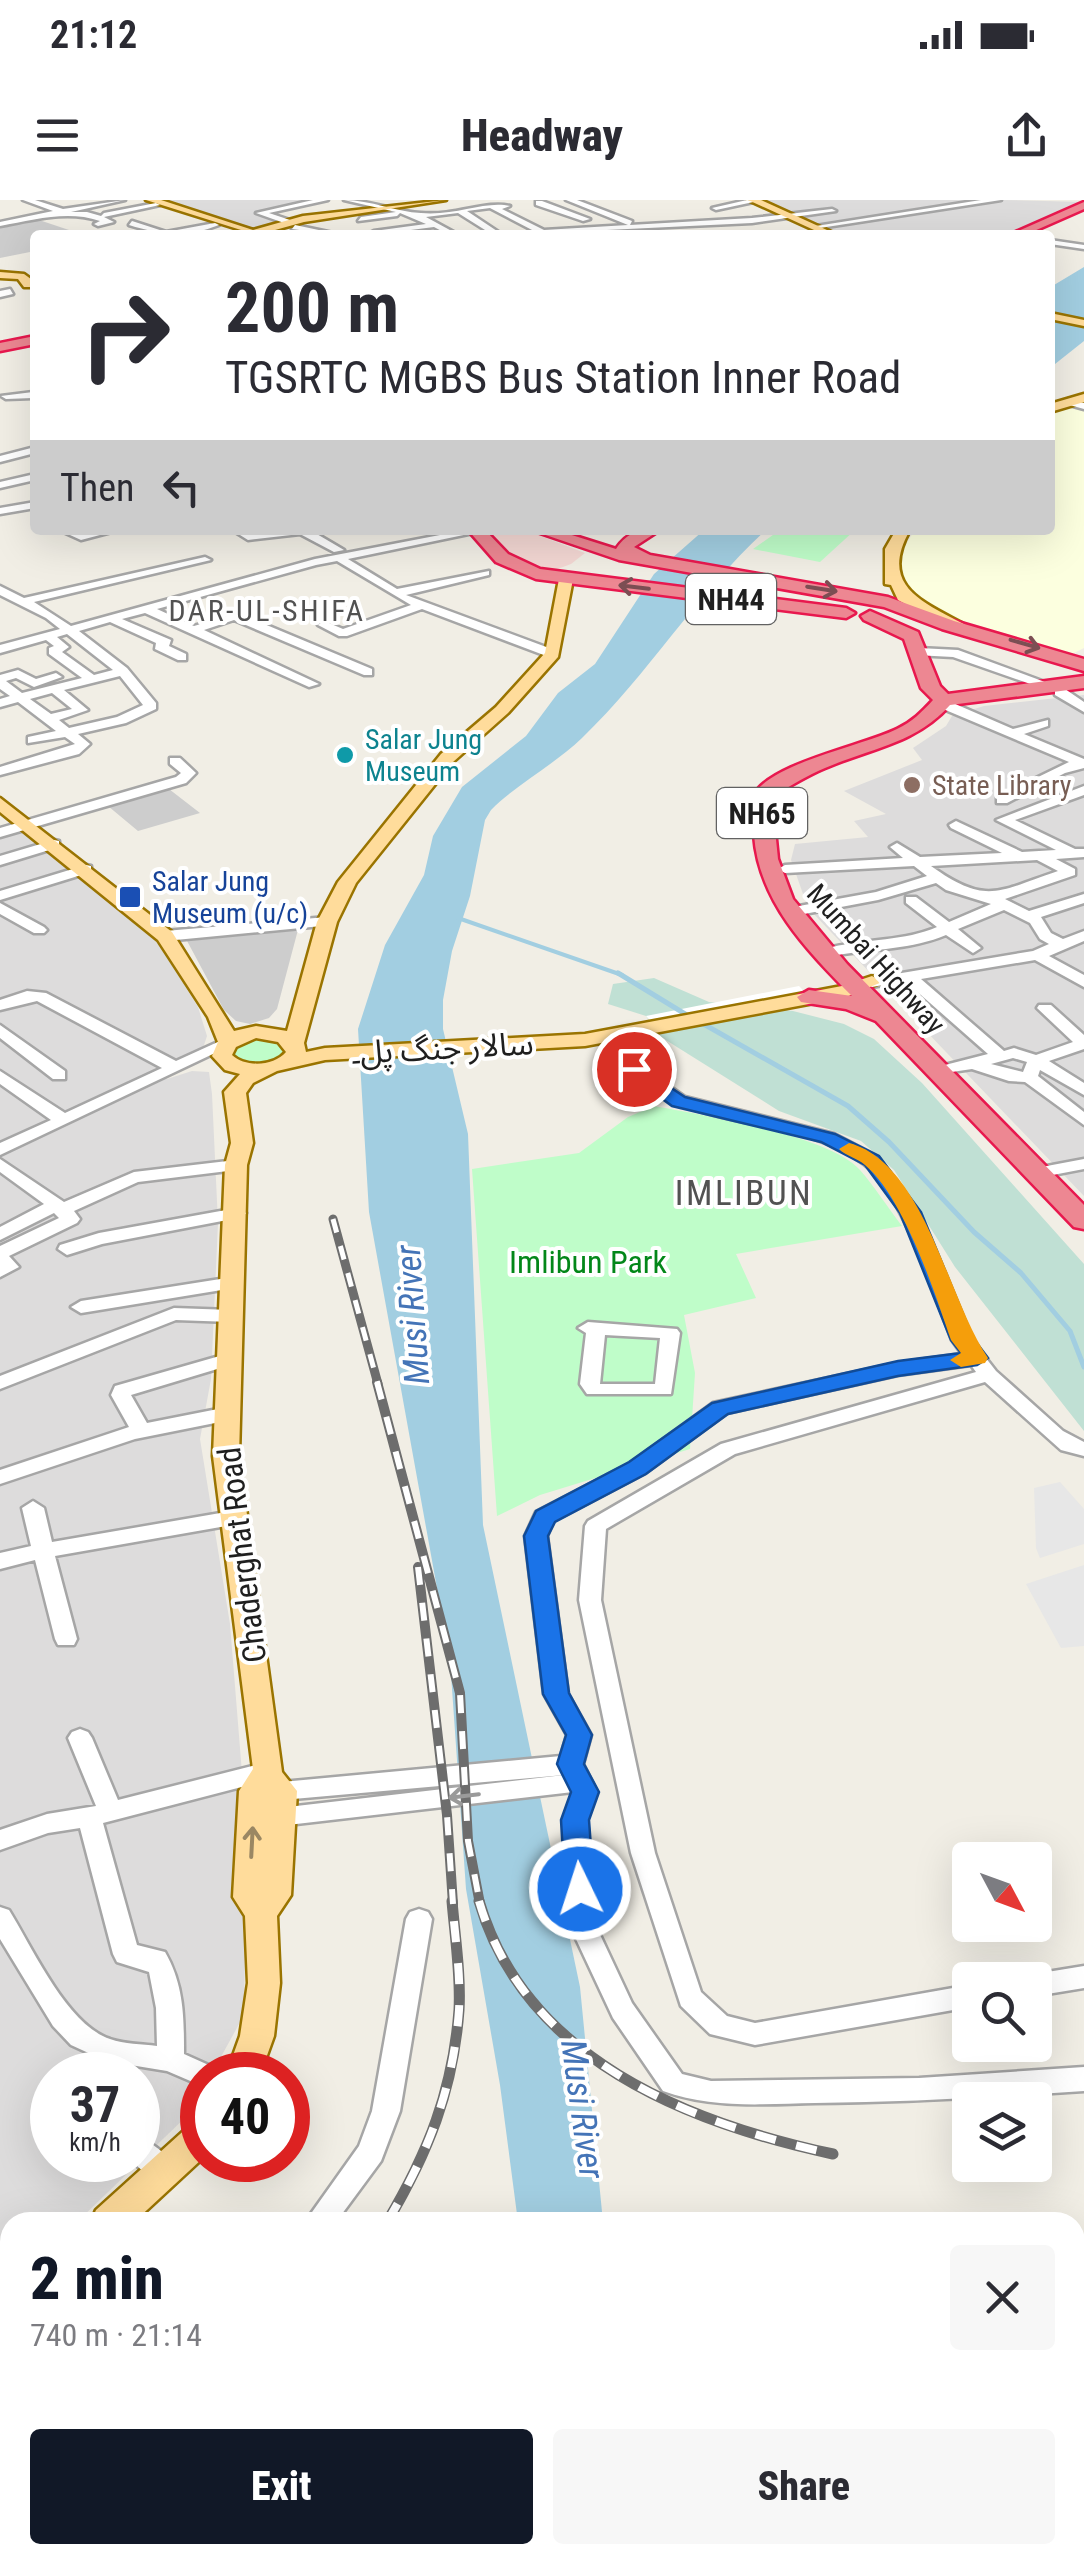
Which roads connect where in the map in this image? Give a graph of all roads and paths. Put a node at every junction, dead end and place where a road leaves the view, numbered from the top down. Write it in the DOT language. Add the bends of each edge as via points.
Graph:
graph roads {
  1 [pos="27,200"];
  2 [pos="121,200"];
  3 [pos="143,200"];
  4 [pos="298,200"];
  5 [pos="327,200"];
  6 [pos="348,200"];
  7 [pos="441,200"];
  8 [pos="554,200"];
  9 [pos="598,200"];
  10 [pos="753,200"];
  11 [pos="930,200"];
  12 [pos="997,200"];
  13 [pos="154,202"];
  14 [pos="575,202"];
  15 [pos="814,202"];
  16 [pos="539,203"];
  17 [pos="310,204"];
  18 [pos="503,204"];
  19 [pos="527,205"];
  20 [pos="386,206"];
  21 [pos="619,207"];
  22 [pos="875,207"];
  23 [pos="954,207"];
  24 [pos="1084,207"];
  25 [pos="288,208"];
  26 [pos="716,208"];
  27 [pos="768,208"];
  28 [pos="0,209"];
  29 [pos="171,210"];
  30 [pos="459,210"];
  31 [pos="632,211"];
  32 [pos="832,211"];
  33 [pos="64,212"];
  34 [pos="413,214"];
  35 [pos="645,214"];
  36 [pos="362,215"];
  37 [pos="796,217"];
  38 [pos="80,218"];
  39 [pos="29,219"];
  40 [pos="561,219"];
  41 [pos="873,219"];
  42 [pos="97,220"];
  43 [pos="299,221"];
  44 [pos="132,223"];
  45 [pos="680,223"];
  46 [pos="0,224"];
  47 [pos="215,224"];
  48 [pos="632,224"];
  49 [pos="436,225"];
  50 [pos="587,228"];
  51 [pos="150,230"];
  52 [pos="187,230"];
  53 [pos="234,230"];
  54 [pos="238,230"];
  55 [pos="260,230"];
  56 [pos="268,230"];
  57 [pos="321,230"];
  58 [pos="397,230"];
  59 [pos="446,230"];
  60 [pos="491,230"];
  61 [pos="539,230"];
  62 [pos="565,230"];
  63 [pos="602,230"];
  64 [pos="642,230"];
  65 [pos="826,230"];
  66 [pos="832,230"];
  67 [pos="1031,230"];
  68 [pos="1055,243"];
  69 [pos="1084,247"];
  70 [pos="0,275"];
  71 [pos="30,280"];
  72 [pos="2,292"];
  73 [pos="1055,314"];
  74 [pos="1084,321"];
  75 [pos="30,341"];
  76 [pos="0,347"];
  77 [pos="13,382"];
  78 [pos="30,395"];
  79 [pos="2,397"];
  80 [pos="1084,398"];
  81 [pos="1069,402"];
  82 [pos="1055,406"];
  83 [pos="1084,406"];
  84 [pos="30,452"];
  85 [pos="0,458"];
  86 [pos="30,479"];
  87 [pos="21,480"];
  88 [pos="0,485"];
  89 [pos="30,495"];
  90 [pos="30,503"];
  91 [pos="0,511"];
  92 [pos="310,535"];
  93 [pos="456,535"];
  94 [pos="481,535"];
  95 [pos="562,535"];
  96 [pos="644,535"];
  97 [pos="900,535"];
  98 [pos="624,548"];
  99 [pos="600,550"];
  100 [pos="368,552"];
  101 [pos="340,555"];
  102 [pos="205,560"];
  103 [pos="308,566"];
  104 [pos="890,566"];
  105 [pos="485,572"];
  106 [pos="566,580"];
  107 [pos="0,590"];
  108 [pos="400,596"];
  109 [pos="23,600"];
  110 [pos="0,604"];
  111 [pos="873,604"];
  112 [pos="422,606"];
  113 [pos="149,610"];
  114 [pos="112,619"];
  115 [pos="68,630"];
  116 [pos="964,630"];
  117 [pos="190,631"];
  118 [pos="48,636"];
  119 [pos="286,638"];
  120 [pos="917,646"];
  121 [pos="0,649"];
  122 [pos="241,653"];
  123 [pos="554,654"];
  124 [pos="182,657"];
  125 [pos="1084,666"];
  126 [pos="123,671"];
  127 [pos="368,672"];
  128 [pos="92,679"];
  129 [pos="56,680"];
  130 [pos="0,681"];
  131 [pos="1084,682"];
  132 [pos="313,684"];
  133 [pos="1046,689"];
  134 [pos="1084,690"];
  135 [pos="20,698"];
  136 [pos="942,701"];
  137 [pos="0,703"];
  138 [pos="1084,708"];
  139 [pos="1006,711"];
  140 [pos="50,718"];
  141 [pos="982,722"];
  142 [pos="1043,723"];
  143 [pos="73,734"];
  144 [pos="1011,734"];
  145 [pos="33,740"];
  146 [pos="175,761"];
  147 [pos="834,764"];
  148 [pos="1082,764"];
  149 [pos="0,771"];
  150 [pos="1084,790"];
  151 [pos="1002,800"];
  152 [pos="0,802"];
  153 [pos="956,825"];
  154 [pos="30,826"];
  155 [pos="0,833"];
  156 [pos="54,844"];
  157 [pos="898,847"];
  158 [pos="1081,855"];
  159 [pos="1041,856"];
  160 [pos="1020,857"];
  161 [pos="0,862"];
  162 [pos="919,862"];
  163 [pos="784,869"];
  164 [pos="86,870"];
  165 [pos="1077,875"];
  166 [pos="962,876"];
  167 [pos="939,880"];
  168 [pos="0,896"];
  169 [pos="1084,898"];
  170 [pos="911,900"];
  171 [pos="997,902"];
  172 [pos="0,908"];
  173 [pos="804,909"];
  174 [pos="1028,916"];
  175 [pos="327,922"];
  176 [pos="949,928"];
  177 [pos="39,930"];
  178 [pos="165,936"];
  179 [pos="1084,936"];
  180 [pos="1062,945"];
  181 [pos="973,948"];
  182 [pos="834,954"];
  183 [pos="1036,955"];
  184 [pos="908,975"];
  185 [pos="1084,982"];
  186 [pos="862,983"];
  187 [pos="308,994"];
  188 [pos="806,994"];
  189 [pos="0,1005"];
  190 [pos="1045,1008"];
  191 [pos="218,1017"];
  192 [pos="884,1018"];
  193 [pos="653,1024"];
  194 [pos="0,1030"];
  195 [pos="260,1032"];
  196 [pos="628,1034"];
  197 [pos="557,1038"];
  198 [pos="286,1054"];
  199 [pos="230,1055"];
  200 [pos="999,1055"];
  201 [pos="174,1066"];
  202 [pos="963,1066"];
  203 [pos="1033,1068"];
  204 [pos="60,1075"];
  205 [pos="0,1076"];
  206 [pos="1084,1090"];
  207 [pos="63,1120"];
  208 [pos="1084,1120"];
  209 [pos="10,1150"];
  210 [pos="236,1159"];
  211 [pos="1084,1164"];
  212 [pos="1044,1171"];
  213 [pos="1084,1204"];
  214 [pos="60,1208"];
  215 [pos="238,1212"];
  216 [pos="1084,1220"];
  217 [pos="0,1234"];
  218 [pos="67,1249"];
  219 [pos="0,1255"];
  220 [pos="0,1271"];
  221 [pos="233,1283"];
  222 [pos="82,1306"];
  223 [pos="231,1316"];
  224 [pos="592,1328"];
  225 [pos="230,1358"];
  226 [pos="983,1366"];
  227 [pos="0,1383"];
  228 [pos="228,1414"];
  229 [pos="141,1431"];
  230 [pos="1084,1449"];
  231 [pos="0,1478"];
  232 [pos="34,1508"];
  233 [pos="232,1518"];
  234 [pos="43,1550"];
  235 [pos="0,1561"];
  236 [pos="66,1639"];
  237 [pos="80,1738"];
  238 [pos="568,1774"];
  239 [pos="274,1789"];
  240 [pos="99,1814"];
  241 [pos="0,1840"];
  242 [pos="0,1917"];
  243 [pos="419,1919"];
  244 [pos="1084,1976"];
  245 [pos="1052,1982"];
  246 [pos="952,1999"];
  247 [pos="251,2052"];
  248 [pos="170,2060"];
  249 [pos="180,2065"];
  250 [pos="1084,2079"];
  251 [pos="180,2159"];
  252 [pos="160,2170"];
  253 [pos="165,2174"];
  254 [pos="120,2212"];
  255 [pos="326,2212"];
  1 -- 33 [label="street"];
  2 -- 33 [label="street"];
  3 -- 13 [label="main road"];
  4 -- 17 [label="street"];
  5 -- 17 [label="street"];
  5 -- 36 [label="street"];
  6 -- 20 [label="street"];
  7 -- 20 [label="main road"];
  8 -- 16 [label="street"];
  9 -- 14 [label="street"];
  10 -- 26 [label="street"];
  10 -- 27 [label="main road"];
  11 -- 23 [label="street"];
  12 -- 23 [label="street"];
  13 -- 29 [label="main road"];
  13 -- 42 [label="street"];
  13 -- 54 [label="main road"];
  14 -- 48 [label="street"];
  15 -- 27 [label="street"];
  16 -- 19 [label="street"];
  16 -- 63 [label="street"];
  17 -- 25 [label="street"];
  18 -- 30 [label="street"];
  18 -- 61 [label="street" via="494,208"];
  20 -- 34 [label="street"];
  20 -- 36 [label="main road"];
  21 -- 31 [label="street"];
  22 -- 41 [label="street" via="850,211"];
  23 -- 41 [label="street"];
  24 -- 67 [label="highway"];
  25 -- 43 [label="street"];
  25 -- 43 [label="street" via="260,213"];
  27 -- 37 [label="main road"];
  28 -- 39 [label="street"];
  29 -- 42 [label="street" via="111,226"];
  29 -- 47 [label="main road"];
  30 -- 34 [label="street"];
  30 -- 60 [label="street"];
  32 -- 37 [label="street"];
  33 -- 39 [label="street"];
  33 -- 42 [label="street"];
  34 -- 36 [label="street"];
  34 -- 49 [label="street"];
  35 -- 45 [label="street"];
  36 -- 43 [label="main road"];
  37 -- 45 [label="street"];
  37 -- 65 [label="main road"];
  38 -- 42 [label="street"];
  39 -- 46 [label="street"];
  40 -- 50 [label="street"];
  41 -- 66 [label="street"];
  43 -- 55 [label="main road"];
  43 -- 56 [label="main road"];
  43 -- 57 [label="street"];
  44 -- 51 [label="street"];
  45 -- 48 [label="street"];
  47 -- 52 [label="street"];
  47 -- 53 [label="main road"];
  48 -- 63 [label="street"];
  48 -- 64 [label="street"];
  49 -- 58 [label="street"];
  49 -- 59 [label="street"];
  50 -- 62 [label="street"];
  50 -- 63 [label="street"];
  68 -- 69 [label="street"];
  70 -- 71 [label="main road"];
  71 -- 72 [label="main road" via="26,294"];
  73 -- 74 [label="main road"];
  75 -- 76 [label="highway"];
  77 -- 79 [label="street"];
  78 -- 79 [label="street"];
  80 -- 81 [label="main road"];
  81 -- 82 [label="main road"];
  81 -- 83 [label="street"];
  84 -- 85 [label="street"];
  86 -- 87 [label="street"];
  87 -- 88 [label="street"];
  87 -- 89 [label="street"];
  90 -- 91 [label="street"];
  92 -- 101 [label="street"];
  93 -- 100 [label="street"];
  94 -- 106 [label="highway, NH44" via="502,558"];
  95 -- 99 [label="highway"];
  96 -- 98 [label="highway"];
  97 -- 104 [label="main road"];
  98 -- 99 [label="highway"];
  98 -- 106 [label="highway"];
  98 -- 111 [label="highway, NH44, one-way" via="656,562"];
  99 -- 106 [label="highway"];
  100 -- 101 [label="street"];
  100 -- 103 [label="street"];
  101 -- 103 [label="street"];
  101 -- 108 [label="street"];
  102 -- 109 [label="street"];
  103 -- 113 [label="street"];
  104 -- 111 [label="main road" via="892,593"];
  104 -- 116 [label="main road" via="903,597"];
  105 -- 108 [label="street"];
  111 -- 106 [label="highway, NH44, one-way"];
  106 -- 123 [label="main road"];
  107 -- 109 [label="street"];
  108 -- 112 [label="street"];
  108 -- 112 [label="street" via="324,626 343,633"];
  109 -- 110 [label="street"];
  109 -- 115 [label="street"];
  111 -- 116 [label="highway, NH44" via="902,615 901,606"];
  111 -- 120 [label="highway, NH44"];
  112 -- 123 [label="street"];
  113 -- 114 [label="street"];
  113 -- 117 [label="street"];
  114 -- 115 [label="street"];
  114 -- 124 [label="street" via="167,643 159,646"];
  115 -- 118 [label="street"];
  115 -- 126 [label="street"];
  116 -- 120 [label="highway, NH44" via="932,630"];
  116 -- 125 [label="highway, NH44, one-way"];
  117 -- 119 [label="street" via="234,616"];
  117 -- 122 [label="street"];
  118 -- 121 [label="street"];
  118 -- 128 [label="street" via="63,647 54,651"];
  119 -- 122 [label="street"];
  119 -- 127 [label="street"];
  120 -- 133 [label="street" via="966,657"];
  120 -- 136 [label="highway"];
  122 -- 132 [label="street"];
  123 -- 175 [label="main road" via="446,758 347,882"];
  126 -- 128 [label="street"];
  126 -- 143 [label="street" via="151,706"];
  128 -- 129 [label="street"];
  129 -- 130 [label="street" via="34,683 18,674"];
  129 -- 135 [label="street"];
  129 -- 140 [label="street" via="82,710"];
  130 -- 135 [label="street"];
  131 -- 133 [label="highway"];
  133 -- 134 [label="highway"];
  133 -- 136 [label="highway"];
  133 -- 138 [label="street"];
  135 -- 137 [label="street"];
  135 -- 140 [label="street"];
  136 -- 141 [label="street"];
  136 -- 147 [label="highway, Mumbai Highway / NH65" via="925,721 928,729 915,738"];
  139 -- 141 [label="street"];
  140 -- 143 [label="street"];
  141 -- 144 [label="street"];
  142 -- 144 [label="street"];
  143 -- 145 [label="street"];
  143 -- 149 [label="street" via="83,744 74,752"];
  144 -- 148 [label="street"];
  146 -- 154 [label="street" via="187,776"];
  147 -- 163 [label="highway, Mumbai Highway / NH65" via="781,802"];
  147 -- 182 [label="highway, Mumbai Highway / NH65" via="768,790 762,822 782,901"];
  148 -- 151 [label="street"];
  150 -- 158 [label="street" via="1003,820"];
  152 -- 154 [label="main road"];
  153 -- 160 [label="street"];
  154 -- 155 [label="street"];
  154 -- 156 [label="main road"];
  156 -- 161 [label="street"];
  156 -- 164 [label="main road"];
  157 -- 162 [label="street"];
  158 -- 159 [label="street"];
  159 -- 160 [label="street"];
  159 -- 165 [label="street"];
  160 -- 162 [label="street"];
  162 -- 163 [label="street"];
  162 -- 167 [label="street"];
  163 -- 173 [label="highway, Mumbai Highway / NH65"];
  164 -- 168 [label="street"];
  164 -- 178 [label="main road"];
  165 -- 171 [label="street"];
  166 -- 167 [label="street"];
  167 -- 171 [label="street"];
  167 -- 173 [label="street"];
  169 -- 174 [label="street"];
  170 -- 176 [label="street"];
  171 -- 174 [label="street"];
  171 -- 176 [label="street"];
  172 -- 177 [label="street"];
  173 -- 182 [label="highway, Mumbai Highway / NH65"];
  174 -- 180 [label="street"];
  175 -- 178 [label="street"];
  175 -- 187 [label="main road"];
  176 -- 181 [label="street"];
  176 -- 182 [label="street" via="916,942"];
  178 -- 191 [label="main road"];
  179 -- 180 [label="street"];
  180 -- 183 [label="street"];
  182 -- 186 [label="highway, Mumbai Highway / NH65"];
  182 -- 188 [label="highway" via="827,976"];
  183 -- 184 [label="street"];
  183 -- 185 [label="street"];
  184 -- 186 [label="street"];
  184 -- 200 [label="street"];
  186 -- 188 [label="main road"];
  186 -- 192 [label="highway, Mumbai Highway / NH65"];
  186 -- 202 [label="highway, Mumbai Highway / NH65"];
  187 -- 195 [label="main road" via="291,1014"];
  187 -- 198 [label="main road"];
  188 -- 192 [label="highway"];
  188 -- 193 [label="main road"];
  189 -- 201 [label="street" via="40,996"];
  190 -- 203 [label="street" via="1084,1044"];
  191 -- 195 [label="main road"];
  191 -- 199 [label="main road"];
  192 -- 212 [label="highway, Mumbai Highway / NH65"];
  193 -- 196 [label="main road"];
  193 -- 197 [label="main road"];
  194 -- 204 [label="street"];
  195 -- 198 [label="main road" via="275,1033"];
  195 -- 199 [label="main road"];
  196 -- 197 [label="main road"];
  196 -- 226 [label="street" via="634,1069 678,1102 828,1138 872,1160 910,1212 962,1340"];
  197 -- 198 [label="main road, سالار جنگ پل۔"];
  198 -- 199 [label="main road"];
  198 -- 210 [label="main road, Chaderghat Road" via="235,1092 242,1144"];
  199 -- 201 [label="street"];
  199 -- 210 [label="main road, Chaderghat Road" via="225,1090"];
  200 -- 202 [label="street"];
  200 -- 203 [label="street" via="1014,1053"];
  201 -- 207 [label="street"];
  202 -- 203 [label="street" via="1014,1077"];
  202 -- 212 [label="highway, Mumbai Highway / NH65"];
  203 -- 206 [label="street"];
  203 -- 208 [label="street"];
  205 -- 207 [label="street"];
  207 -- 209 [label="street"];
  209 -- 214 [label="street"];
  210 -- 214 [label="street" via="134,1177"];
  210 -- 215 [label="main road, Chaderghat Road"];
  211 -- 212 [label="street"];
  212 -- 213 [label="highway, Mumbai Highway / NH65"];
  212 -- 216 [label="highway, Mumbai Highway / NH65"];
  214 -- 217 [label="street"];
  214 -- 219 [label="street" via="71,1219"];
  215 -- 218 [label="street"];
  215 -- 221 [label="main road, Chaderghat Road"];
  219 -- 220 [label="street" via="10,1266"];
  221 -- 222 [label="street"];
  221 -- 223 [label="main road, Chaderghat Road"];
  223 -- 225 [label="main road, Chaderghat Road"];
  223 -- 227 [label="street" via="174,1314"];
  224 -- 224 [label="street" via="670,1333 664,1390 594,1390"];
  225 -- 228 [label="main road, Chaderghat Road"];
  225 -- 229 [label="street" via="122,1390"];
  226 -- 230 [label="street" via="1056,1436"];
  226 -- 238 [label="street" via="898,1368 720,1408 638,1468 544,1517 536,1536 556,1694 579,1735"];
  226 -- 246 [label="street" via="728,1450 596,1526 590,1600 643,1853 690,1998 719,2026 755,2034"];
  228 -- 229 [label="street"];
  228 -- 233 [label="main road, Chaderghat Road"];
  229 -- 231 [label="street"];
  232 -- 234 [label="street"];
  233 -- 234 [label="street"];
  233 -- 239 [label="main road, Chaderghat Road"];
  234 -- 235 [label="street"];
  234 -- 236 [label="street"];
  237 -- 240 [label="street"];
  238 -- 239 [label="street, one-way" via="358,1797"];
  238 -- 250 [label="street" via="585,1792 575,1820 582,1924 622,2010 674,2083 712,2093"];
  239 -- 240 [label="street"];
  239 -- 247 [label="main road, Chaderghat Road" via="254,1791 249,1897 261,1914 264,1983"];
  240 -- 241 [label="street"];
  240 -- 248 [label="street" via="126,1954 156,1960 162,1968"];
  242 -- 248 [label="street" via="80,2037 106,2050"];
  243 -- 255 [label="street" via="386,2111 371,2152"];
  244 -- 245 [label="street"];
  248 -- 249 [label="street"];
  251 -- 253 [label="main road"];
  252 -- 253 [label="street"];
  253 -- 254 [label="main road"];
}
